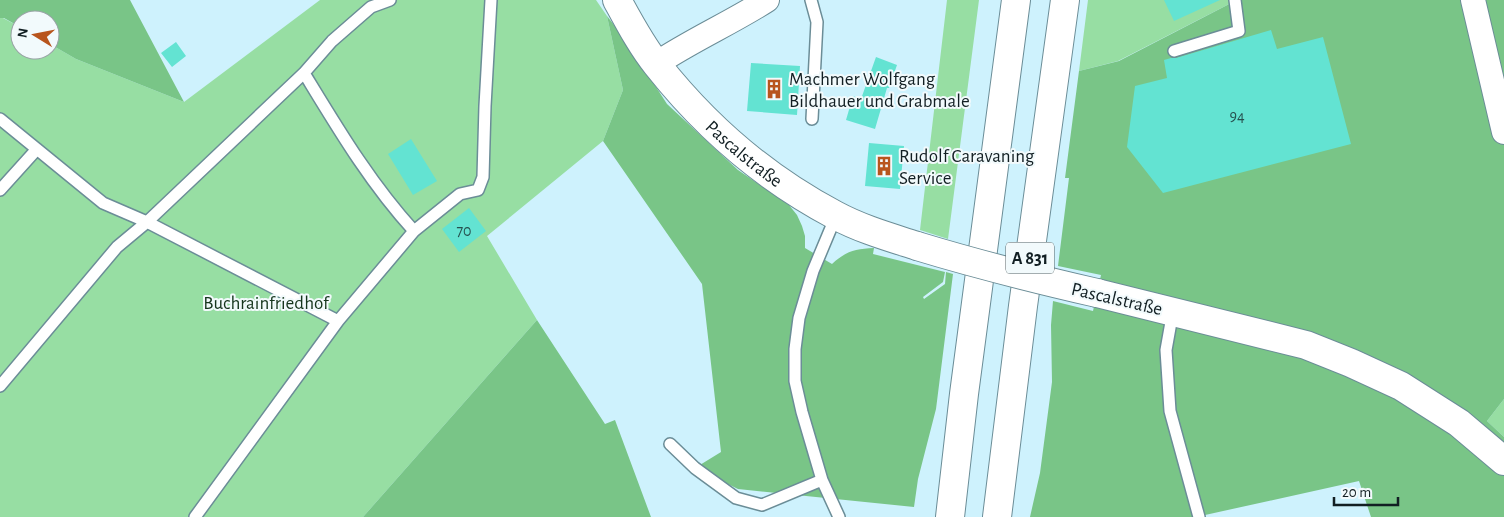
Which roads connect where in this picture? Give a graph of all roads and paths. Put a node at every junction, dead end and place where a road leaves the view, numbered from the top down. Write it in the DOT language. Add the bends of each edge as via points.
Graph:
graph roads {
  1 [pos="390,0"];
  2 [pos="491,0"];
  3 [pos="617,0"];
  4 [pos="767,0"];
  5 [pos="811,0"];
  6 [pos="1016,0"];
  7 [pos="1065,0"];
  8 [pos="1235,0"];
  9 [pos="1473,0"];
  10 [pos="1174,52"];
  11 [pos="656,64"];
  12 [pos="304,73"];
  13 [pos="0,119"];
  14 [pos="812,119"];
  15 [pos="1504,132"];
  16 [pos="36,149"];
  17 [pos="0,190"];
  18 [pos="836,216"];
  19 [pos="147,222"];
  20 [pos="414,231"];
  21 [pos="1173,311"];
  22 [pos="338,321"];
  23 [pos="0,386"];
  24 [pos="670,444"];
  25 [pos="1504,460"];
  26 [pos="822,480"];
  27 [pos="194,517"];
  28 [pos="838,517"];
  29 [pos="950,517"];
  30 [pos="997,517"];
  31 [pos="1199,517"];
  1 -- 12 [label="lane" via="371,7 332,41"];
  2 -- 20 [label="lane" via="483,177 478,190 460,194"];
  3 -- 11 [label="main road, Pascalstraße"];
  4 -- 11 [label="street"];
  5 -- 14 [label="lane" via="817,22"];
  6 -- 29 [label="main road, A 831"];
  7 -- 30 [label="main road, A 831"];
  8 -- 10 [label="lane" via="1239,31"];
  9 -- 15 [label="street"];
  11 -- 18 [label="main road, Pascalstraße" via="709,124 747,158 788,188"];
  12 -- 19 [label="lane"];
  12 -- 20 [label="lane" via="348,144 393,208"];
  13 -- 16 [label="lane"];
  16 -- 17 [label="lane"];
  16 -- 19 [label="lane" via="103,203"];
  18 -- 21 [label="main road, Pascalstraße, bridge" via="872,232 956,258"];
  18 -- 26 [label="lane" via="813,271 794,349 795,381"];
  19 -- 22 [label="lane"];
  19 -- 23 [label="lane" via="117,247"];
  20 -- 22 [label="lane"];
  21 -- 25 [label="main road, Pascalstraße" via="1306,345 1360,367 1401,386 1459,423"];
  21 -- 31 [label="lane" via="1166,350 1170,411"];
  22 -- 27 [label="lane"];
  24 -- 26 [label="lane" via="695,468 736,498 762,505"];
  26 -- 28 [label="lane"];
}
